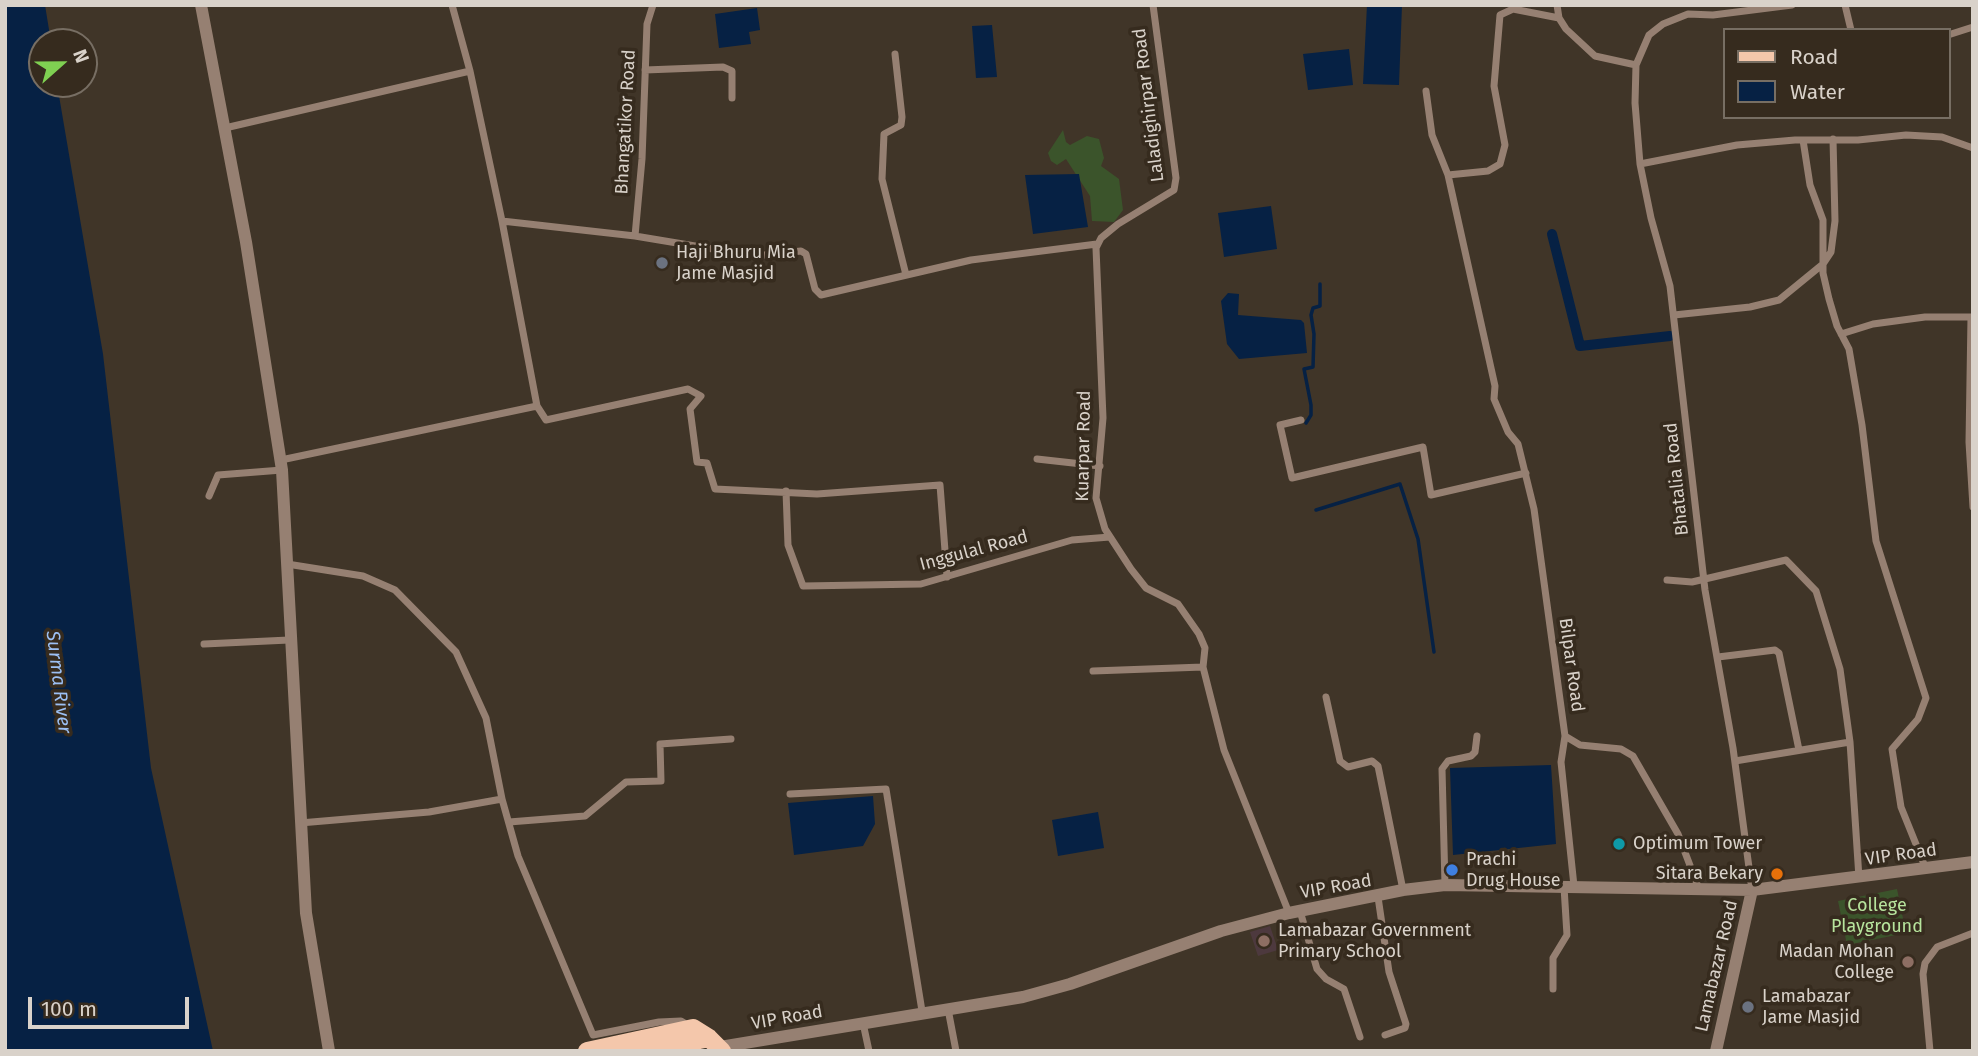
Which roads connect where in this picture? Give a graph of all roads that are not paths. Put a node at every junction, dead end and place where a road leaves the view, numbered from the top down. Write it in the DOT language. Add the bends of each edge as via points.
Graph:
graph roads {
  1 [pos="201,5"];
  2 [pos="452,5"];
  3 [pos="1153,5"];
  4 [pos="1557,5"];
  5 [pos="1792,5"];
  6 [pos="1845,5"];
  7 [pos="1772,6"];
  8 [pos="652,8"];
  9 [pos="1559,18"];
  10 [pos="1973,27"];
  11 [pos="1851,28"];
  12 [pos="1950,33"];
  13 [pos="895,54"];
  14 [pos="1636,65"];
  15 [pos="645,70"];
  16 [pos="470,71"];
  17 [pos="1426,90"];
  18 [pos="732,98"];
  19 [pos="225,128"];
  20 [pos="1833,139"];
  21 [pos="1803,140"];
  22 [pos="1973,148"];
  23 [pos="1640,164"];
  24 [pos="1448,175"];
  25 [pos="502,221"];
  26 [pos="635,236"];
  27 [pos="1097,244"];
  28 [pos="1823,264"];
  29 [pos="906,275"];
  30 [pos="1674,315"];
  31 [pos="1972,317"];
  32 [pos="1841,334"];
  33 [pos="537,406"];
  34 [pos="1301,420"];
  35 [pos="1037,459"];
  36 [pos="281,465"];
  37 [pos="1100,466"];
  38 [pos="1526,473"];
  39 [pos="786,491"];
  40 [pos="209,496"];
  41 [pos="1973,507"];
  42 [pos="1110,537"];
  43 [pos="287,564"];
  44 [pos="947,577"];
  45 [pos="1703,579"];
  46 [pos="1667,580"];
  47 [pos="289,640"];
  48 [pos="204,644"];
  49 [pos="1718,657"];
  50 [pos="1203,667"];
  51 [pos="1093,671"];
  52 [pos="1326,697"];
  53 [pos="1477,736"];
  54 [pos="1565,736"];
  55 [pos="731,739"];
  56 [pos="1850,742"];
  57 [pos="1799,750"];
  58 [pos="1735,761"];
  59 [pos="790,794"];
  60 [pos="502,799"];
  61 [pos="509,822"];
  62 [pos="299,824"];
  63 [pos="1972,866"];
  64 [pos="1926,869"];
  65 [pos="1859,878"];
  66 [pos="1445,885"];
  67 [pos="1569,886"];
  68 [pos="1699,889"];
  69 [pos="1403,890"];
  70 [pos="1752,890"];
  71 [pos="1378,897"];
  72 [pos="1295,912"];
  73 [pos="1973,933"];
  74 [pos="1553,989"];
  75 [pos="948,1008"];
  76 [pos="922,1011"];
  77 [pos="863,1022"];
  78 [pos="693,1028"];
  79 [pos="1385,1035"];
  80 [pos="1360,1037"];
  81 [pos="717,1045"];
  82 [pos="328,1051"];
  83 [pos="587,1051"];
  84 [pos="648,1051"];
  85 [pos="869,1051"];
  86 [pos="956,1051"];
  87 [pos="1716,1051"];
  88 [pos="1930,1051"];
  1 -- 19 [label="street"];
  2 -- 16 [label="street"];
  3 -- 27 [label="street, Laladighirpar Road" via="1174,190 1131,215"];
  4 -- 9 [label="street"];
  5 -- 7 [label="street"];
  6 -- 11 [label="street"];
  7 -- 14 [label="street" via="1688,15 1663,24 1649,35"];
  8 -- 15 [label="street, Bhangatikor Road"];
  9 -- 14 [label="street" via="1595,56"];
  9 -- 24 [label="street" via="1513,9 1500,15 1494,86 1505,145 1500,164"];
  10 -- 12 [label="street"];
  13 -- 29 [label="street" via="902,117 901,125 884,134 882,179"];
  14 -- 23 [label="street, Bhatalia Road" via="1634,103"];
  15 -- 18 [label="street" via="723,67 732,71"];
  15 -- 26 [label="street, Bhangatikor Road"];
  16 -- 19 [label="street"];
  16 -- 25 [label="street"];
  17 -- 24 [label="street, Bilpar Road" via="1432,135"];
  19 -- 36 [label="street"];
  20 -- 21 [label="street"];
  20 -- 22 [label="street" via="1942,137"];
  20 -- 28 [label="street" via="1835,221 1831,252"];
  21 -- 23 [label="street" via="1737,145"];
  21 -- 28 [label="street" via="1810,185 1823,220"];
  23 -- 30 [label="street, Bhatalia Road"];
  24 -- 38 [label="street, Bilpar Road" via="1495,386 1494,399 1518,444"];
  25 -- 26 [label="street"];
  25 -- 33 [label="street"];
  26 -- 29 [label="street" via="755,256 801,250 821,295"];
  27 -- 29 [label="street" via="971,260"];
  27 -- 37 [label="street, Kuarpar Road" via="1103,418"];
  28 -- 30 [label="street" via="1779,300"];
  28 -- 32 [label="street"];
  30 -- 45 [label="street, Bhatalia Road"];
  31 -- 32 [label="street" via="1925,317"];
  31 -- 41 [label="street" via="1969,442"];
  32 -- 64 [label="street" via="1849,349 1862,425 1876,541 1926,698 1918,719 1892,749 1902,807"];
  33 -- 36 [label="street"];
  33 -- 39 [label="street" via="546,420 688,388 701,396 690,409 697,462 706,463 715,489"];
  34 -- 38 [label="street" via="1280,425 1292,478 1423,447 1432,495"];
  35 -- 37 [label="street"];
  36 -- 40 [label="street" via="218,475"];
  36 -- 43 [label="street"];
  37 -- 42 [label="street, Kuarpar Road" via="1098,508"];
  38 -- 54 [label="street, Bilpar Road"];
  39 -- 44 [label="street, Inggulal Road" via="788,545 803,586 921,584"];
  39 -- 44 [label="street" via="817,494 940,485"];
  42 -- 44 [label="street, Inggulal Road" via="1072,540"];
  42 -- 50 [label="street, Kuarpar Road" via="1146,588 1171,598 1186,612 1205,648"];
  43 -- 47 [label="street"];
  43 -- 60 [label="street" via="363,576 395,590 456,652 486,718"];
  45 -- 46 [label="street"];
  45 -- 49 [label="street, Bhatalia Road"];
  45 -- 56 [label="street" via="1786,560 1801,574 1815,591 1830,631"];
  47 -- 48 [label="street"];
  47 -- 62 [label="street"];
  49 -- 57 [label="street" via="1779,653"];
  49 -- 58 [label="street, Bhatalia Road"];
  50 -- 51 [label="street"];
  50 -- 72 [label="street, Kuarpar Road" via="1224,750"];
  52 -- 69 [label="street" via="1340,761 1348,766 1376,763"];
  53 -- 66 [label="street" via="1471,756 1448,761 1442,769"];
  54 -- 67 [label="street" via="1561,762"];
  54 -- 68 [label="street, Bilpar Road" via="1580,745 1621,749 1633,756 1678,834"];
  55 -- 61 [label="street" via="660,744 661,781 626,782 585,816"];
  56 -- 57 [label="street"];
  56 -- 65 [label="street"];
  57 -- 58 [label="street"];
  58 -- 70 [label="street, Bhatalia Road"];
  59 -- 76 [label="street" via="886,789"];
  60 -- 61 [label="street"];
  60 -- 62 [label="street" via="429,812"];
  61 -- 78 [label="street" via="518,856 593,1035 659,1022 681,1021"];
  62 -- 82 [label="street" via="306,913"];
  63 -- 64 [label="street, VIP Road"];
  64 -- 65 [label="street, VIP Road"];
  65 -- 70 [label="street, VIP Road"];
  66 -- 67 [label="street, VIP Road"];
  66 -- 69 [label="street, VIP Road"];
  67 -- 68 [label="street, VIP Road"];
  67 -- 74 [label="street" via="1567,935 1553,958"];
  68 -- 70 [label="street, VIP Road"];
  69 -- 71 [label="street, VIP Road"];
  70 -- 87 [label="street, Lamabazar Road"];
  71 -- 72 [label="street, VIP Road"];
  71 -- 79 [label="street" via="1389,972 1406,1024"];
  72 -- 75 [label="street, VIP Road" via="1177,944 1048,991"];
  72 -- 80 [label="street, Kuarpar Road" via="1317,969 1344,989"];
  73 -- 88 [label="street" via="1937,947 1926,963"];
  75 -- 76 [label="street, VIP Road"];
  75 -- 86 [label="street"];
  76 -- 77 [label="street, VIP Road"];
  77 -- 81 [label="street, VIP Road"];
  77 -- 85 [label="street"];
  78 -- 81 [label="main road"];
  78 -- 83 [label="main road"];
  81 -- 84 [label="main road"];
}
